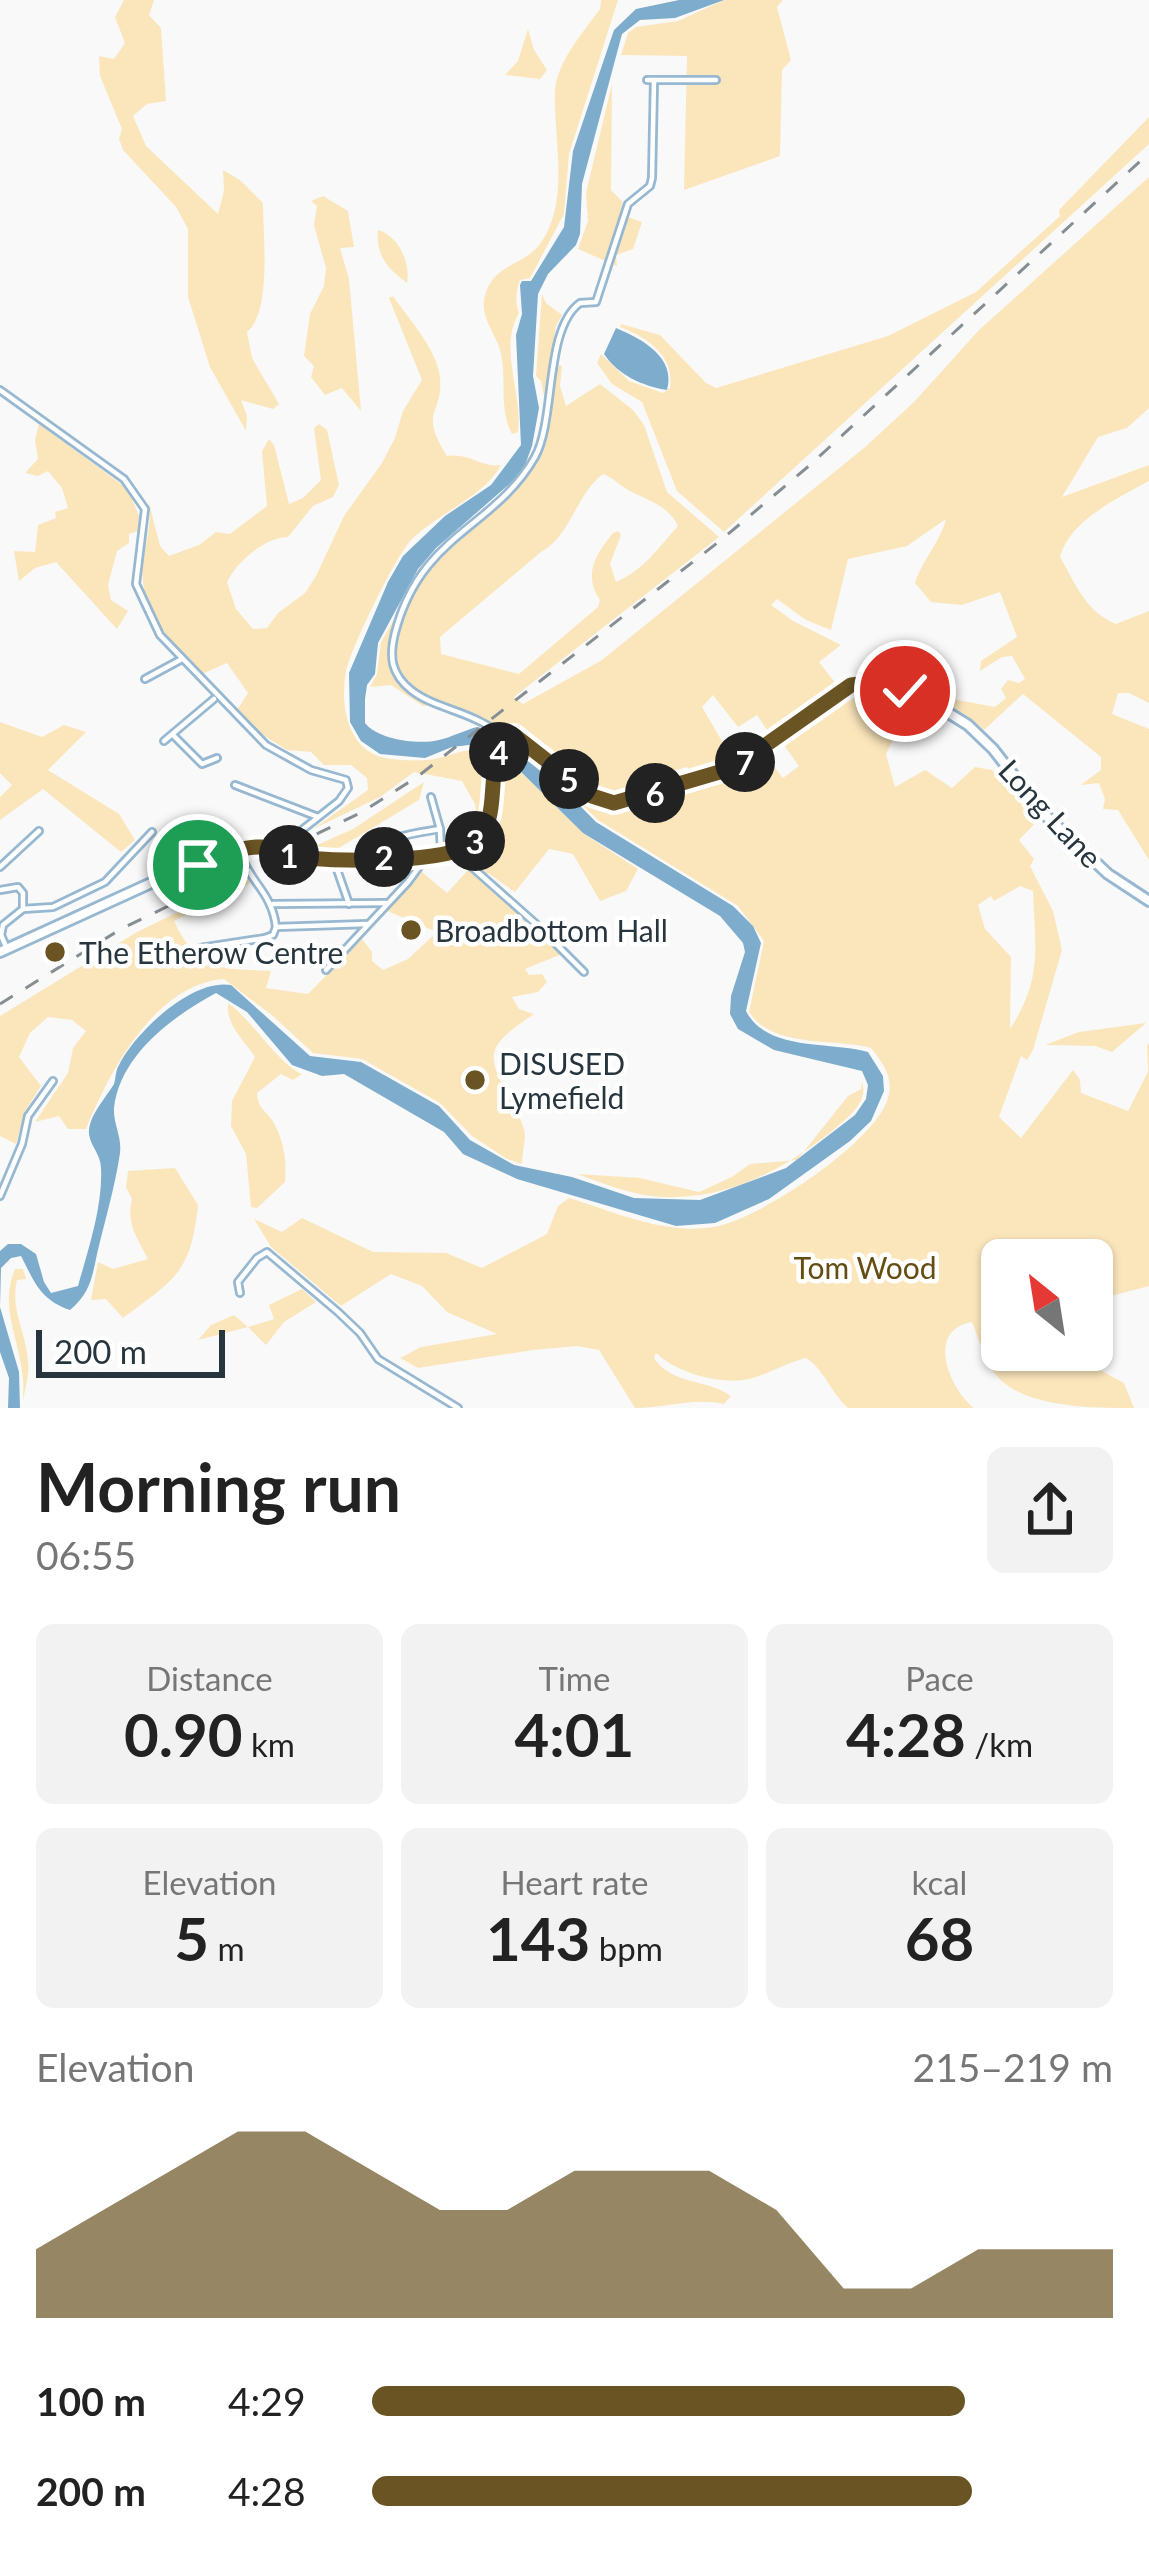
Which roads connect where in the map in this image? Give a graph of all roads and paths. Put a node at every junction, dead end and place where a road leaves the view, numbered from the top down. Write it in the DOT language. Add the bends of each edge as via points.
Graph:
graph roads {
  1 [pos="716,80"];
  2 [pos="0,390"];
  3 [pos="182,659"];
  4 [pos="145,679"];
  5 [pos="216,697"];
  6 [pos="173,735"];
  7 [pos="512,738"];
  8 [pos="164,741"];
  9 [pos="217,758"];
  10 [pos="235,785"];
  11 [pos="430,797"];
  12 [pos="318,817"];
  13 [pos="440,829"];
  14 [pos="39,831"];
  15 [pos="152,832"];
  16 [pos="239,850"];
  17 [pos="278,850"];
  18 [pos="455,852"];
  19 [pos="441,856"];
  20 [pos="420,857"];
  21 [pos="333,858"];
  22 [pos="362,858"];
  23 [pos="0,867"];
  24 [pos="0,890"];
  25 [pos="1149,901"];
  26 [pos="386,903"];
  27 [pos="274,904"];
  28 [pos="349,904"];
  29 [pos="23,909"];
  30 [pos="367,924"];
  31 [pos="276,927"];
  32 [pos="200,948"];
  33 [pos="4,951"];
  34 [pos="326,970"];
  35 [pos="584,972"];
  36 [pos="53,1081"];
  37 [pos="0,1196"];
  38 [pos="240,1293"];
  39 [pos="458,1408"];
  1 -- 7 [label="street" via="651,80 650,186 630,199 598,299 563,320 537,454 427,564 406,600 392,646 398,678"];
  2 -- 3 [label="street" via="132,486 147,520 136,584 160,635"];
  3 -- 4 [label="street"];
  3 -- 5 [label="street"];
  5 -- 6 [label="street"];
  5 -- 12 [label="street" via="266,745 311,770 344,777 346,794"];
  6 -- 8 [label="street"];
  6 -- 9 [label="street" via="202,764"];
  7 -- 18 [label="street" via="494,759 486,826"];
  7 -- 25 [label="street, Long Lane" via="599,801 614,803 733,768 838,692 878,682 968,725 1043,813"];
  10 -- 12 [label="street"];
  11 -- 13 [label="street"];
  12 -- 17 [label="street"];
  13 -- 19 [label="street"];
  13 -- 22 [label="street"];
  14 -- 23 [label="street"];
  15 -- 29 [label="street" via="105,882 53,907"];
  16 -- 17 [label="street"];
  16 -- 27 [label="street"];
  16 -- 33 [label="street"];
  17 -- 21 [label="street"];
  18 -- 19 [label="street"];
  18 -- 35 [label="street"];
  19 -- 20 [label="street"];
  20 -- 22 [label="street"];
  20 -- 26 [label="street"];
  21 -- 22 [label="street"];
  21 -- 28 [label="street"];
  24 -- 29 [label="street" via="18,887"];
  26 -- 28 [label="street"];
  26 -- 30 [label="street"];
  27 -- 28 [label="street"];
  27 -- 31 [label="street"];
  29 -- 33 [label="street" via="1,930"];
  30 -- 31 [label="street"];
  30 -- 34 [label="street"];
  31 -- 32 [label="street" via="265,938"];
  36 -- 37 [label="street" via="28,1116"];
  38 -- 39 [label="street" via="238,1282 267,1252 349,1322 378,1359"];
}
